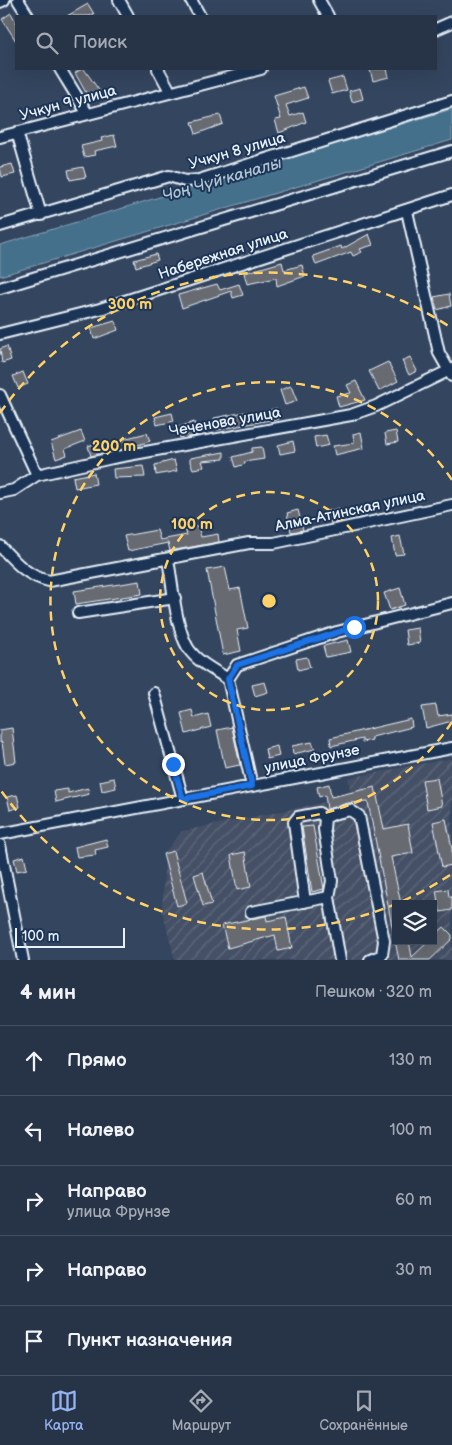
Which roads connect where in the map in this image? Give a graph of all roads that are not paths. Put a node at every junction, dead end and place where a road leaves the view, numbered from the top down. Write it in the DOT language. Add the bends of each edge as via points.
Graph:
graph roads {
  1 [pos="4,0"];
  2 [pos="18,0"];
  3 [pos="119,0"];
  4 [pos="191,0"];
  5 [pos="319,0"];
  6 [pos="0,2"];
  7 [pos="27,15"];
  8 [pos="127,15"];
  9 [pos="199,15"];
  10 [pos="327,15"];
  11 [pos="452,22"];
  12 [pos="437,29"];
  13 [pos="61,70"];
  14 [pos="159,70"];
  15 [pos="251,70"];
  16 [pos="231,72"];
  17 [pos="170,91"];
  18 [pos="452,102"];
  19 [pos="86,113"];
  20 [pos="17,132"];
  21 [pos="0,137"];
  22 [pos="452,151"];
  23 [pos="452,195"];
  24 [pos="407,211"];
  25 [pos="40,215"];
  26 [pos="0,226"];
  27 [pos="0,288"];
  28 [pos="0,334"];
  29 [pos="451,372"];
  30 [pos="0,395"];
  31 [pos="38,476"];
  32 [pos="0,492"];
  33 [pos="452,506"];
  34 [pos="0,546"];
  35 [pos="168,560"];
  36 [pos="175,598"];
  37 [pos="452,603"];
  38 [pos="78,613"];
  39 [pos="228,679"];
  40 [pos="154,692"];
  41 [pos="452,748"];
  42 [pos="252,786"];
  43 [pos="183,799"];
  44 [pos="325,818"];
  45 [pos="0,834"];
  46 [pos="0,846"];
  47 [pos="329,897"];
  48 [pos="304,902"];
  49 [pos="251,912"];
  50 [pos="23,960"];
  51 [pos="340,960"];
  52 [pos="370,960"];
  1 -- 6 [label="street"];
  2 -- 7 [label="street"];
  3 -- 8 [label="street"];
  4 -- 9 [label="street"];
  5 -- 10 [label="street"];
  11 -- 12 [label="street"];
  13 -- 19 [label="street"];
  14 -- 17 [label="street"];
  15 -- 16 [label="street, Учкун 9 улица"];
  16 -- 17 [label="street, Учкун 9 улица"];
  17 -- 19 [label="street, Учкун 9 улица"];
  18 -- 25 [label="street, Учкун 8 улица" via="198,180 185,181 169,176"];
  19 -- 20 [label="street, Учкун 9 улица"];
  20 -- 21 [label="street, Учкун 9 улица"];
  20 -- 25 [label="street"];
  22 -- 27 [label="street"];
  23 -- 24 [label="street, Набережная улица"];
  24 -- 28 [label="street, Набережная улица" via="100,309"];
  24 -- 29 [label="street" via="438,353"];
  25 -- 26 [label="street, Учкун 8 улица"];
  29 -- 31 [label="street, Чеченова улица" via="351,415 112,458"];
  30 -- 31 [label="street"];
  31 -- 32 [label="street, Чеченова улица" via="14,490"];
  33 -- 35 [label="street, Алма-Атинская улица" via="274,543 249,543"];
  34 -- 35 [label="street, Алма-Атинская улица" via="26,572 49,581"];
  35 -- 36 [label="street"];
  36 -- 38 [label="street"];
  36 -- 39 [label="street" via="188,648 204,664"];
  37 -- 39 [label="street" via="336,632 259,657 237,665"];
  39 -- 42 [label="street"];
  40 -- 43 [label="street"];
  41 -- 42 [label="street, улица Фрунзе"];
  42 -- 43 [label="street, улица Фрунзе"];
  43 -- 45 [label="street, улица Фрунзе"];
  44 -- 47 [label="street" via="332,881"];
  44 -- 48 [label="street" via="319,813 298,817 294,822"];
  44 -- 52 [label="street" via="350,810 359,816 384,941 382,955"];
  46 -- 50 [label="street"];
  47 -- 48 [label="street"];
  47 -- 51 [label="street"];
  48 -- 49 [label="street"];
}
